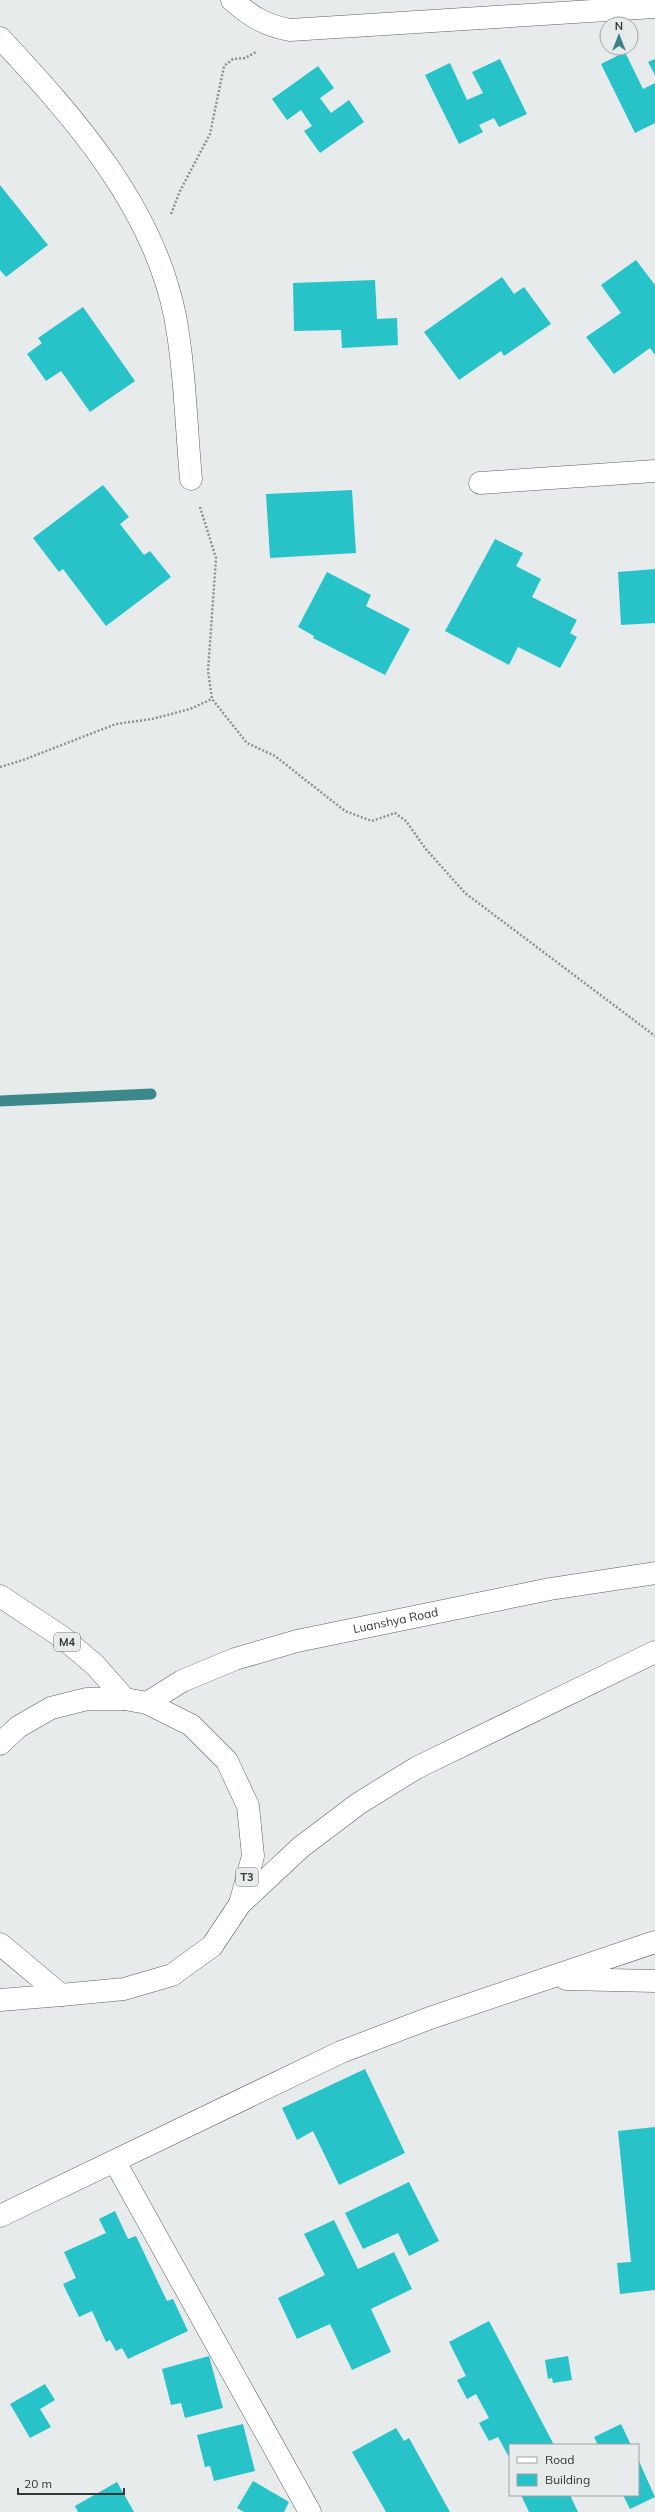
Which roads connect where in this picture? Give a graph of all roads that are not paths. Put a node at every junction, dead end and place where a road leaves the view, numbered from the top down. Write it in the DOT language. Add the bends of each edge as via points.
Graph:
graph roads {
  1 [pos="232,0"];
  2 [pos="655,7"];
  3 [pos="0,38"];
  4 [pos="655,471"];
  5 [pos="191,479"];
  6 [pos="480,483"];
  7 [pos="655,1573"];
  8 [pos="0,1596"];
  9 [pos="655,1652"];
  10 [pos="125,1699"];
  11 [pos="147,1703"];
  12 [pos="0,1744"];
  13 [pos="240,1904"];
  14 [pos="655,1942"];
  15 [pos="0,1944"];
  16 [pos="553,1978"];
  17 [pos="655,1981"];
  18 [pos="61,1995"];
  19 [pos="0,2000"];
  20 [pos="115,2162"];
  21 [pos="0,2216"];
  22 [pos="310,2512"];
  1 -- 2 [label="main road" via="253,17 270,26 290,30"];
  3 -- 5 [label="main road" via="85,137 140,217 175,317"];
  4 -- 6 [label="main road"];
  7 -- 11 [label="main road, Luanshya Road" via="550,1589 297,1641 234,1659 182,1681"];
  8 -- 10 [label="main road, M4" via="62,1637 95,1665"];
  9 -- 13 [label="main road, T3" via="416,1768 358,1804 301,1847"];
  10 -- 11 [label="main road, T3"];
  10 -- 12 [label="main road, T3" via="87,1699 51,1708 18,1727"];
  11 -- 13 [label="main road, T3" via="191,1725 227,1761 248,1806 253,1856"];
  13 -- 18 [label="main road, T3" via="212,1946 172,1975 124,1990"];
  14 -- 16 [label="main road"];
  15 -- 18 [label="main road"];
  16 -- 17 [label="main road"];
  16 -- 20 [label="main road" via="430,2018 341,2052"];
  18 -- 19 [label="main road, T3"];
  20 -- 21 [label="main road"];
  20 -- 22 [label="main road"];
}
